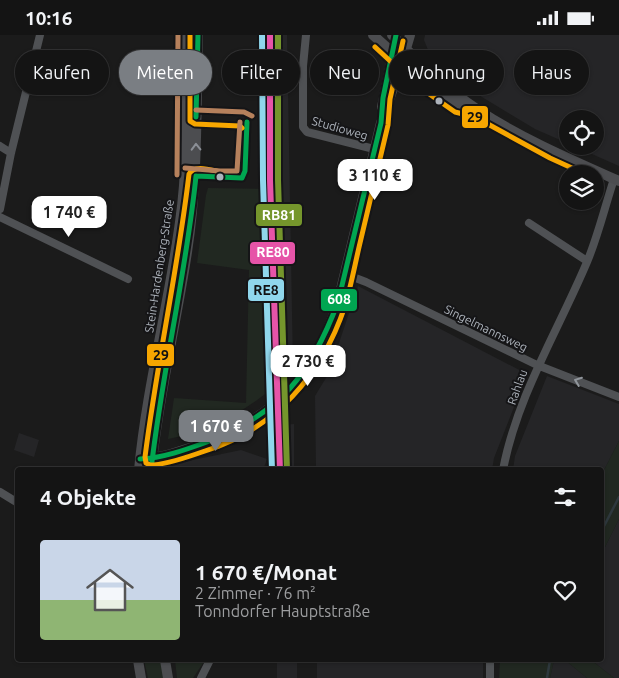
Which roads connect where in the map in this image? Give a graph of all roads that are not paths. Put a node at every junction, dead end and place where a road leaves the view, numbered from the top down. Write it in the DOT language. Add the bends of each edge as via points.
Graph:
graph roads {
  1 [pos="40,35"];
  2 [pos="186,35"];
  3 [pos="198,35"];
  4 [pos="306,35"];
  5 [pos="373,35"];
  6 [pos="410,35"];
  7 [pos="395,36"];
  8 [pos="390,50"];
  9 [pos="393,50"];
  10 [pos="406,50"];
  11 [pos="389,71"];
  12 [pos="390,95"];
  13 [pos="445,95"];
  14 [pos="458,95"];
  15 [pos="478,110"];
  16 [pos="380,123"];
  17 [pos="0,146"];
  18 [pos="374,149"];
  19 [pos="12,153"];
  20 [pos="616,180"];
  21 [pos="0,209"];
  22 [pos="0,217"];
  23 [pos="528,223"];
  24 [pos="587,261"];
  25 [pos="345,274"];
  26 [pos="128,279"];
  27 [pos="537,365"];
  28 [pos="619,397"];
  29 [pos="152,458"];
  30 [pos="140,459"];
  31 [pos="139,467"];
  32 [pos="151,467"];
  33 [pos="504,467"];
  34 [pos="0,492"];
  35 [pos="15,501"];
  36 [pos="138,662"];
  37 [pos="165,662"];
  38 [pos="209,662"];
  39 [pos="490,662"];
  40 [pos="141,678"];
  41 [pos="168,678"];
  42 [pos="200,678"];
  43 [pos="490,678"];
  1 -- 19 [label="street"];
  2 -- 30 [label="main road, Stein-Hardenberg-Straße" via="181,220"];
  29 -- 3 [label="main road, Stein-Hardenberg-Straße, one-way" via="187,251 195,183"];
  4 -- 18 [label="street, Studioweg" via="303,128"];
  5 -- 8 [label="main road"];
  6 -- 10 [label="main road"];
  7 -- 9 [label="main road"];
  7 -- 10 [label="main road"];
  11 -- 16 [label="main road"];
  12 -- 16 [label="main road"];
  13 -- 15 [label="main road" via="459,105"];
  14 -- 15 [label="main road"];
  15 -- 20 [label="main road"];
  16 -- 18 [label="main road"];
  17 -- 19 [label="street"];
  18 -- 25 [label="main road"];
  19 -- 21 [label="street"];
  20 -- 24 [label="street, Rahlau"];
  22 -- 26 [label="street"];
  23 -- 24 [label="street"];
  24 -- 27 [label="street, Rahlau"];
  25 -- 27 [label="street, Singelmannsweg"];
  25 -- 29 [label="main road" via="322,345 284,395 234,431"];
  28 -- 27 [label="street, Singelmannsweg, one-way"];
  27 -- 33 [label="street, Rahlau" via="507,447"];
  29 -- 30 [label="main road"];
  29 -- 32 [label="main road, Stein-Hardenberg-Straße"];
  30 -- 31 [label="main road, Stein-Hardenberg-Straße"];
  34 -- 35 [label="street"];
  36 -- 40 [label="main road"];
  37 -- 41 [label="main road"];
  38 -- 42 [label="street"];
  39 -- 43 [label="street"];
}
